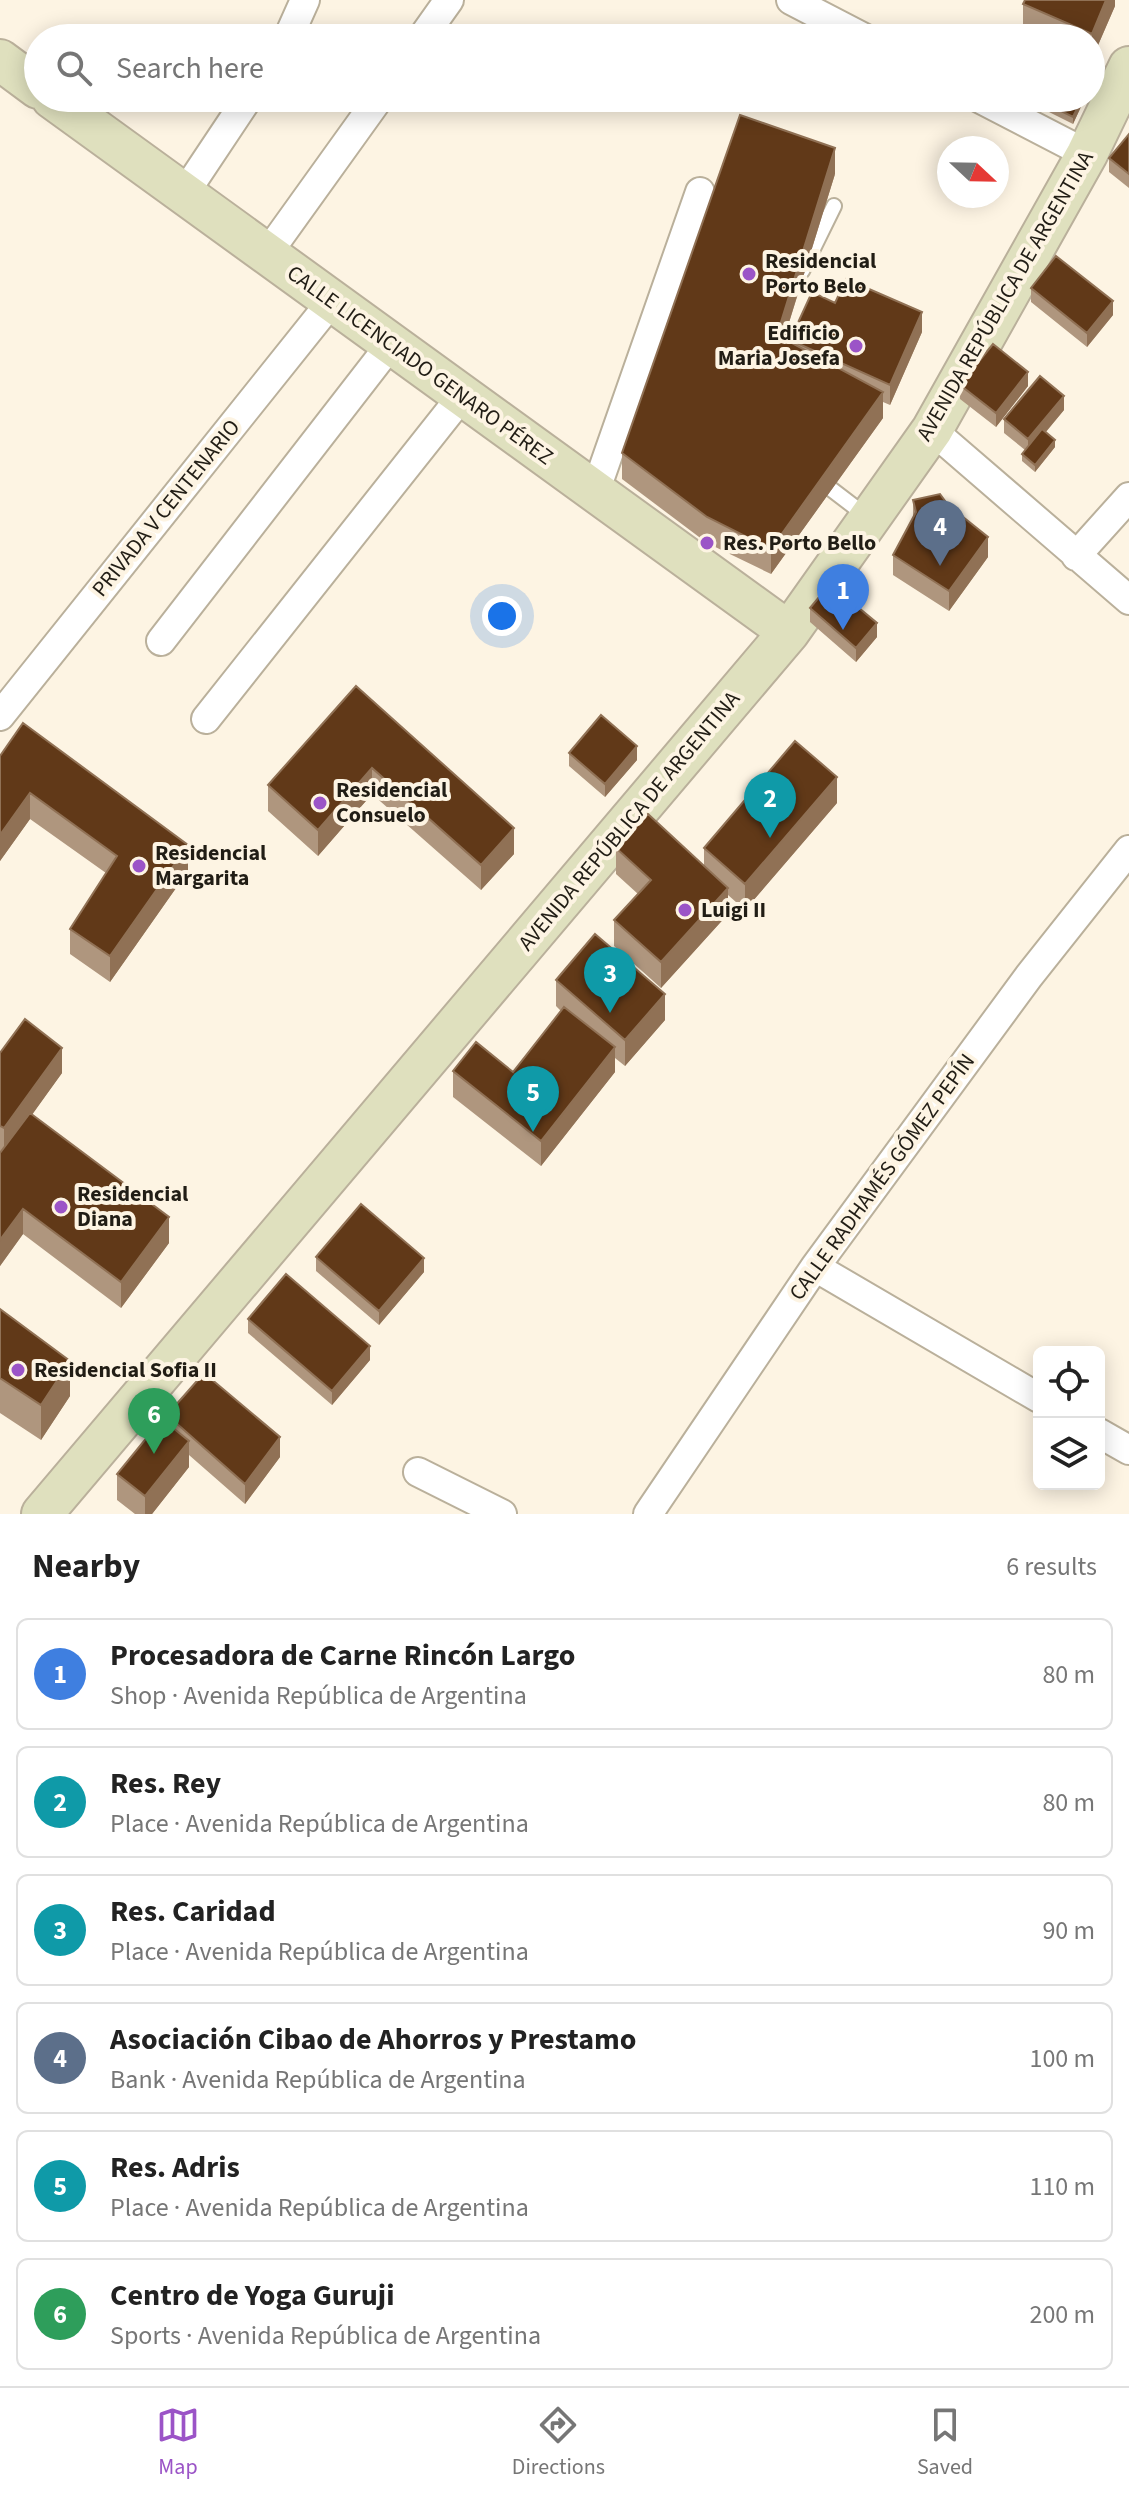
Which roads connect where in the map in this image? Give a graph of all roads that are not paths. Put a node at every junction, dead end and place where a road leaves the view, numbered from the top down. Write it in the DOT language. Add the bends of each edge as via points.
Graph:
graph roads {
  1 [pos="305,0"];
  2 [pos="449,0"];
  3 [pos="791,0"];
  4 [pos="294,24"];
  5 [pos="432,24"];
  6 [pos="837,24"];
  7 [pos="0,60"];
  8 [pos="1129,67"];
  9 [pos="24,78"];
  10 [pos="71,112"];
  11 [pos="239,112"];
  12 [pos="369,112"];
  13 [pos="1006,112"];
  14 [pos="1087,154"];
  15 [pos="700,192"];
  16 [pos="184,194"];
  17 [pos="834,206"];
  18 [pos="267,254"];
  19 [pos="793,289"];
  20 [pos="332,301"];
  21 [pos="391,344"];
  22 [pos="462,396"];
  23 [pos="932,430"];
  24 [pos="801,467"];
  25 [pos="825,484"];
  26 [pos="595,492"];
  27 [pos="814,496"];
  28 [pos="1129,497"];
  29 [pos="869,518"];
  30 [pos="1076,556"];
  31 [pos="1129,600"];
  32 [pos="789,632"];
  33 [pos="161,641"];
  34 [pos="0,716"];
  35 [pos="206,719"];
  36 [pos="1129,850"];
  37 [pos="815,1267"];
  38 [pos="1033,1394"];
  39 [pos="1105,1436"];
  40 [pos="1129,1450"];
  41 [pos="418,1472"];
  42 [pos="42,1514"];
  43 [pos="502,1514"];
  44 [pos="648,1514"];
  1 -- 4 [label="street"];
  2 -- 5 [label="street"];
  3 -- 6 [label="street"];
  7 -- 9 [label="main road"];
  8 -- 14 [label="main road, AVENIDA REPÚBLICA DE ARGENTINA"];
  10 -- 16 [label="main road, CALLE LICENCIADO GENARO PÉREZ"];
  11 -- 16 [label="street"];
  12 -- 18 [label="street"];
  13 -- 14 [label="street"];
  14 -- 23 [label="main road, AVENIDA REPÚBLICA DE ARGENTINA"];
  15 -- 26 [label="street"];
  16 -- 18 [label="main road, CALLE LICENCIADO GENARO PÉREZ"];
  17 -- 19 [label="lane"];
  18 -- 20 [label="main road, CALLE LICENCIADO GENARO PÉREZ"];
  20 -- 21 [label="main road, CALLE LICENCIADO GENARO PÉREZ"];
  20 -- 34 [label="street, PRIVADA V CENTENARIO"];
  21 -- 22 [label="main road, CALLE LICENCIADO GENARO PÉREZ"];
  21 -- 33 [label="street"];
  22 -- 26 [label="main road, CALLE LICENCIADO GENARO PÉREZ"];
  22 -- 35 [label="street"];
  23 -- 29 [label="main road, AVENIDA REPÚBLICA DE ARGENTINA"];
  23 -- 30 [label="street"];
  24 -- 25 [label="lane"];
  25 -- 27 [label="lane"];
  25 -- 29 [label="lane"];
  26 -- 32 [label="main road, CALLE LICENCIADO GENARO PÉREZ"];
  28 -- 30 [label="street"];
  29 -- 32 [label="main road, AVENIDA REPÚBLICA DE ARGENTINA"];
  30 -- 31 [label="street"];
  32 -- 42 [label="main road, AVENIDA REPÚBLICA DE ARGENTINA"];
  36 -- 37 [label="street, CALLE RADHAMÉS GÓMEZ PEPÍN" via="1029,976"];
  37 -- 38 [label="street"];
  37 -- 44 [label="street, CALLE RADHAMÉS GÓMEZ PEPÍN"];
  39 -- 40 [label="street"];
  41 -- 43 [label="street"];
}
